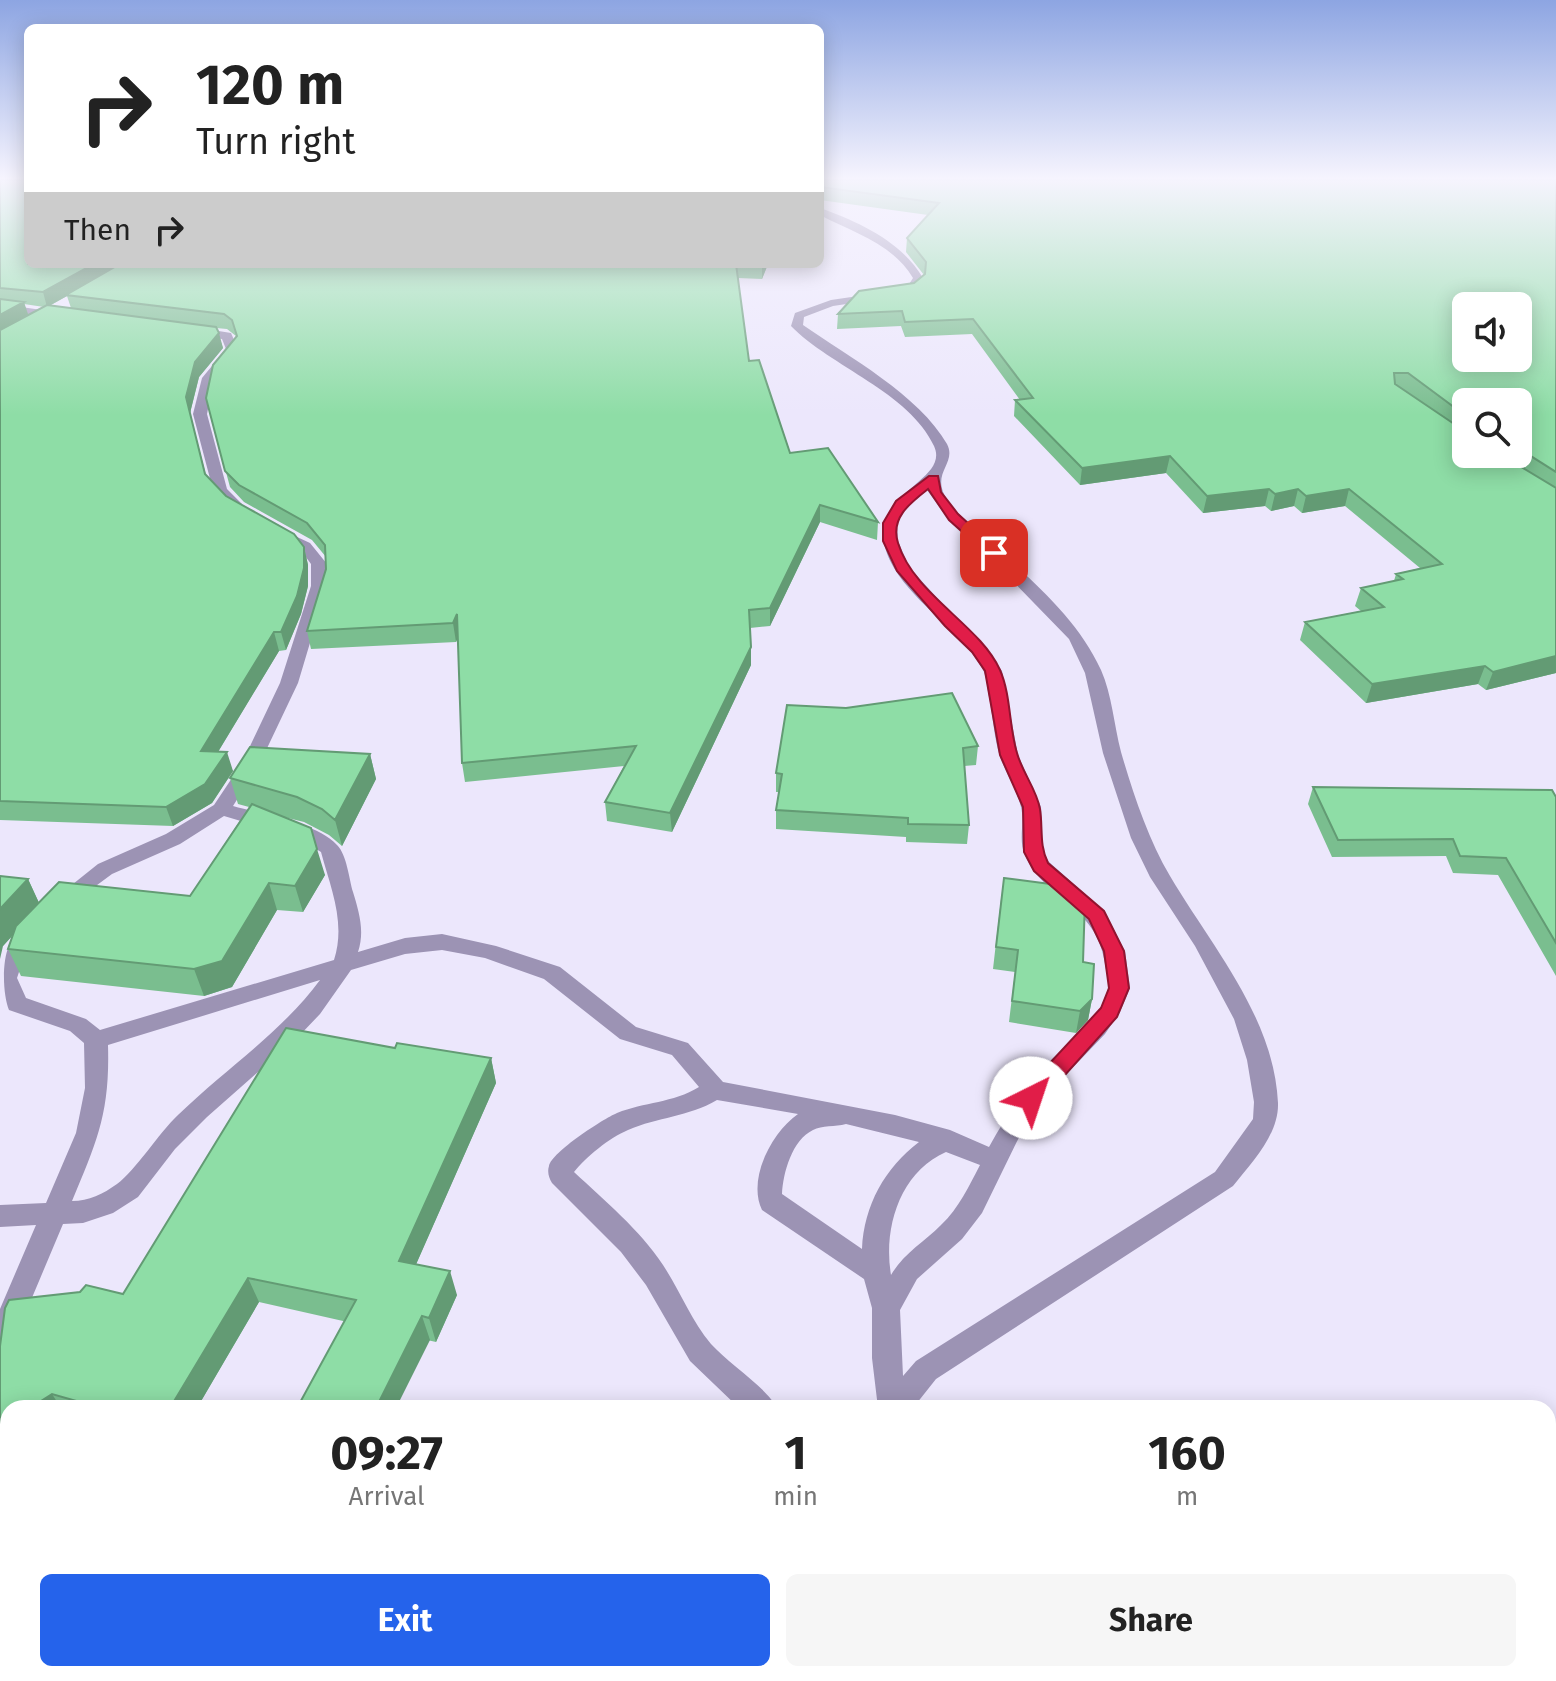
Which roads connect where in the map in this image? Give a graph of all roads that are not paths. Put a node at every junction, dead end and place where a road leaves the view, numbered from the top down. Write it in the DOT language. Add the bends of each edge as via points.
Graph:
graph roads {
  1 [pos="901,258"];
  2 [pos="0,307"];
  3 [pos="27,327"];
  4 [pos="177,329"];
  5 [pos="933,478"];
  6 [pos="221,809"];
  7 [pos="343,965"];
  8 [pos="96,1040"];
  9 [pos="715,1089"];
  10 [pos="868,1117"];
  11 [pos="950,1140"];
  12 [pos="994,1160"];
  13 [pos="0,1216"];
  14 [pos="55,1216"];
  15 [pos="877,1273"];
  16 [pos="886,1308"];
  17 [pos="0,1341"];
  18 [pos="751,1400"];
  19 [pos="893,1400"];
  20 [pos="901,1400"];
  1 -- 5 [label="street" via="914,270 916,286 903,293 818,306 799,315 797,326 920,418 943,455"];
  2 -- 3 [label="street" via="66,313"];
  4 -- 6 [label="street" via="227,336 232,349 208,378 200,414 220,490 255,519 305,546 319,564 312,615 289,683 251,763"];
  5 -- 12 [label="street" via="901,504 890,523 890,541 902,568 993,671 1009,755 1031,807 1033,852 1041,866 1097,916 1114,951 1119,988 1103,1020 1031,1098"];
  5 -- 20 [label="street" via="934,492 954,517 1076,637 1094,673 1131,813 1160,877 1245,1019 1266,1102 1265,1120 1224,1179 926,1370"];
  6 -- 7 [label="street" via="288,828 330,849 350,918 351,941"];
  6 -- 8 [label="street" via="173,839 105,869 16,948 6,978 17,1004 78,1025"];
  7 -- 8 [label="street"];
  7 -- 9 [label="street" via="405,946 442,942 512,958 552,973 628,1033 680,1049"];
  7 -- 14 [label="street" via="291,1030 198,1110 129,1189 104,1205"];
  8 -- 14 [label="street" via="97,1088 88,1133"];
  9 -- 10 [label="street"];
  9 -- 18 [label="street" via="689,1105 652,1111 605,1131 561,1166 561,1176 650,1268 684,1330 707,1360"];
  10 -- 11 [label="street"];
  10 -- 15 [label="street" via="806,1122 783,1151 767,1194 771,1202"];
  11 -- 12 [label="street"];
  11 -- 15 [label="street" via="926,1150 892,1187 879,1224"];
  12 -- 16 [label="street" via="973,1205 953,1231 907,1271"];
  13 -- 14 [label="street"];
  14 -- 17 [label="street"];
  15 -- 16 [label="street"];
  16 -- 19 [label="street"];
}
